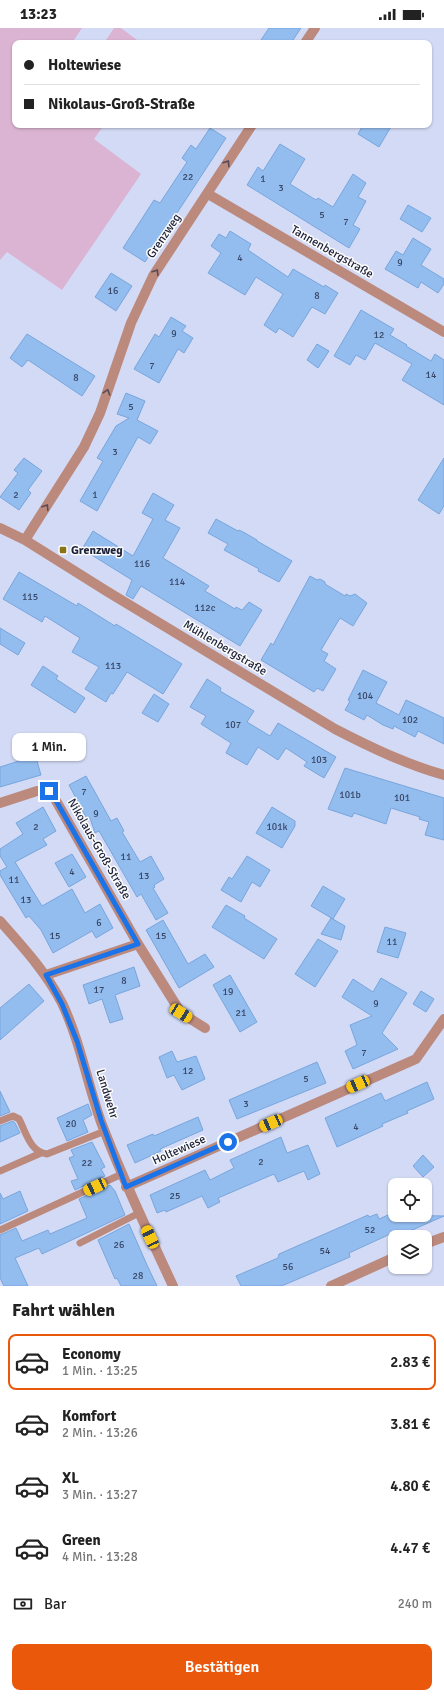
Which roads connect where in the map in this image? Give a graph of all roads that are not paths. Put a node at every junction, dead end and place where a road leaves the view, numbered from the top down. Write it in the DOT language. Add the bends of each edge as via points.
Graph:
graph roads {
  1 [pos="314,28"];
  2 [pos="307,40"];
  3 [pos="250,128"];
  4 [pos="208,194"];
  5 [pos="444,332"];
  6 [pos="0,528"];
  7 [pos="25,540"];
  8 [pos="444,775"];
  9 [pos="0,803"];
  10 [pos="0,921"];
  11 [pos="138,944"];
  12 [pos="46,975"];
  13 [pos="444,1019"];
  14 [pos="205,1028"];
  15 [pos="0,1121"];
  16 [pos="105,1131"];
  17 [pos="40,1153"];
  18 [pos="0,1171"];
  19 [pos="122,1174"];
  20 [pos="126,1187"];
  21 [pos="139,1213"];
  22 [pos="0,1230"];
  23 [pos="444,1237"];
  24 [pos="432,1241"];
  25 [pos="80,1243"];
  26 [pos="388,1261"];
  27 [pos="173,1286"];
  28 [pos="331,1286"];
  1 -- 2 [label="street"];
  4 -- 3 [label="street, Grenzweg, one-way"];
  4 -- 5 [label="street, Tannenbergstraße"];
  7 -- 4 [label="street, Grenzweg, one-way" via="84,447 100,413 131,323 153,276"];
  6 -- 7 [label="street, Mühlenbergstraße"];
  7 -- 8 [label="street, Mühlenbergstraße" via="314,717 371,748"];
  9 -- 11 [label="street, Nikolaus-Groß-Straße" via="37,791 49,791"];
  10 -- 12 [label="street, Landwehr"];
  11 -- 12 [label="street"];
  11 -- 14 [label="street, Nikolaus-Groß-Straße" via="181,1013"];
  12 -- 16 [label="street, Landwehr" via="62,1004 77,1041"];
  13 -- 20 [label="street, Holtewiese" via="416,1059"];
  15 -- 17 [label="lane" via="13,1116 19,1119 34,1148"];
  16 -- 17 [label="lane" via="47,1154"];
  16 -- 19 [label="street, Landwehr"];
  17 -- 18 [label="lane"];
  19 -- 20 [label="street, Landwehr"];
  19 -- 22 [label="lane"];
  20 -- 21 [label="street, Landwehr"];
  21 -- 25 [label="lane"];
  21 -- 27 [label="street, Landwehr"];
  23 -- 24 [label="street"];
  26 -- 28 [label="street"];
}
